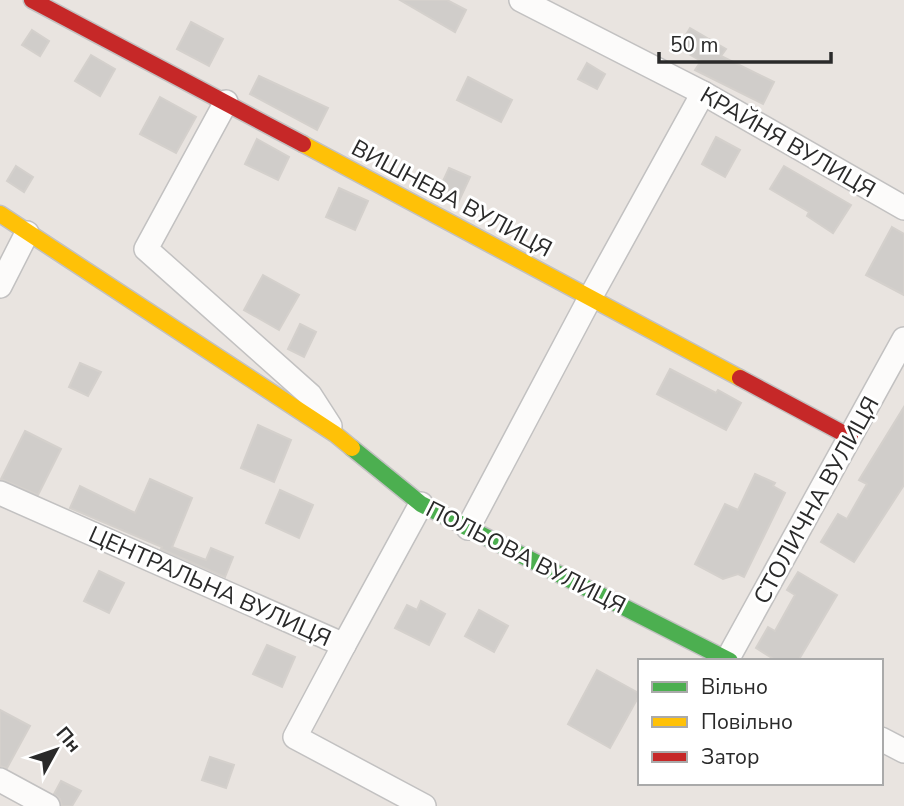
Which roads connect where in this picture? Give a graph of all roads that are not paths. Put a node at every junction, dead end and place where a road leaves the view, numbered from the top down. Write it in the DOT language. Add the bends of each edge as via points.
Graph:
graph roads {
  1 [pos="32,0"];
  2 [pos="521,0"];
  3 [pos="703,93"];
  4 [pos="226,102"];
  5 [pos="904,208"];
  6 [pos="0,214"];
  7 [pos="27,233"];
  8 [pos="0,286"];
  9 [pos="590,298"];
  10 [pos="904,340"];
  11 [pos="335,434"];
  12 [pos="850,437"];
  13 [pos="0,493"];
  14 [pos="421,503"];
  15 [pos="468,528"];
  16 [pos="344,645"];
  17 [pos="726,659"];
  18 [pos="729,659"];
  19 [pos="883,740"];
  20 [pos="904,751"];
  21 [pos="0,780"];
  22 [pos="48,806"];
  23 [pos="424,806"];
  1 -- 4 [label="street, ВИШНЕВА ВУЛИЦЯ"];
  2 -- 3 [label="street, КРАЙНЯ ВУЛИЦЯ"];
  3 -- 5 [label="street, КРАЙНЯ ВУЛИЦЯ"];
  3 -- 9 [label="street"];
  4 -- 9 [label="street, ВИШНЕВА ВУЛИЦЯ"];
  4 -- 11 [label="street, ПОЛЬОВА ВУЛИЦЯ" via="146,249 310,395"];
  6 -- 7 [label="street, ПОЛЬОВА ВУЛИЦЯ"];
  7 -- 8 [label="street"];
  7 -- 11 [label="street, ПОЛЬОВА ВУЛИЦЯ"];
  9 -- 12 [label="street, ВИШНЕВА ВУЛИЦЯ"];
  9 -- 15 [label="street"];
  10 -- 12 [label="street, СТОЛИЧНА ВУЛИЦЯ"];
  11 -- 14 [label="street, ПОЛЬОВА ВУЛИЦЯ"];
  12 -- 18 [label="street, СТОЛИЧНА ВУЛИЦЯ"];
  13 -- 16 [label="street, ЦЕНТРАЛЬНА ВУЛИЦЯ"];
  14 -- 15 [label="street, ПОЛЬОВА ВУЛИЦЯ"];
  14 -- 16 [label="street"];
  15 -- 17 [label="street, ПОЛЬОВА ВУЛИЦЯ"];
  16 -- 23 [label="street, ЦЕНТРАЛЬНА ВУЛИЦЯ" via="295,737"];
  19 -- 20 [label="street"];
  21 -- 22 [label="street"];
}
